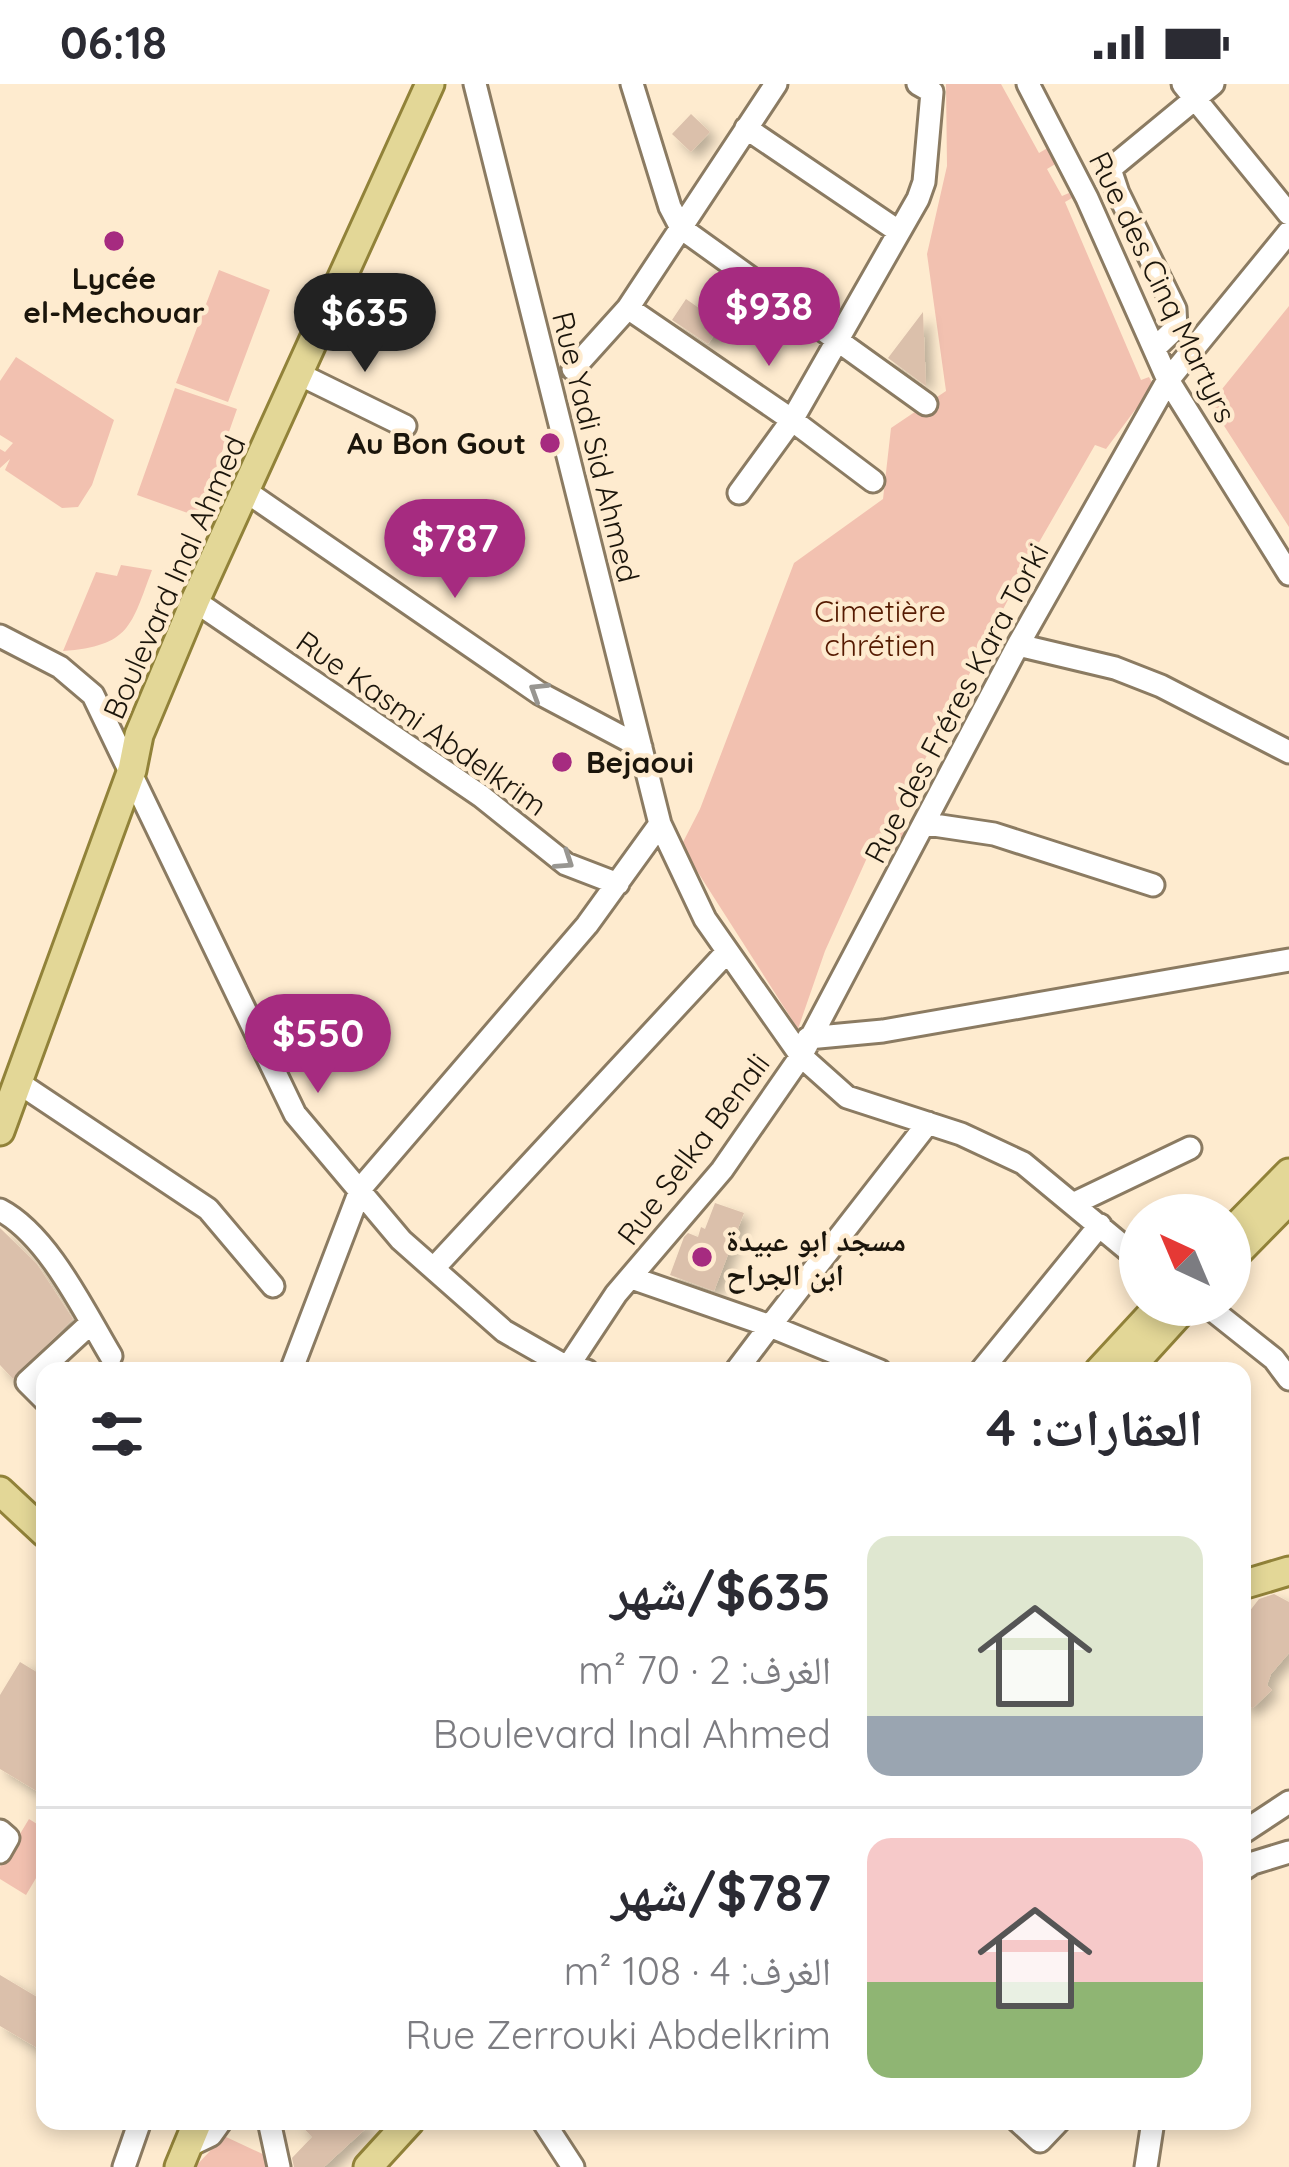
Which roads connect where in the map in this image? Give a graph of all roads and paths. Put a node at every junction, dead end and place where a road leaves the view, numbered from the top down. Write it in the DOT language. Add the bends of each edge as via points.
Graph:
graph roads {
  1 [pos="430,84"];
  2 [pos="475,84"];
  3 [pos="632,84"];
  4 [pos="776,84"];
  5 [pos="918,84"];
  6 [pos="1028,84"];
  7 [pos="1197,88"];
  8 [pos="746,128"];
  9 [pos="1289,214"];
  10 [pos="681,228"];
  11 [pos="898,231"];
  12 [pos="1289,232"];
  13 [pos="628,308"];
  14 [pos="836,338"];
  15 [pos="1155,348"];
  16 [pos="572,370"];
  17 [pos="301,374"];
  18 [pos="1168,380"];
  19 [pos="926,404"];
  20 [pos="792,420"];
  21 [pos="405,426"];
  22 [pos="873,481"];
  23 [pos="247,492"];
  24 [pos="739,493"];
  25 [pos="1289,574"];
  26 [pos="195,601"];
  27 [pos="0,636"];
  28 [pos="1018,645"];
  29 [pos="640,747"];
  30 [pos="1289,752"];
  31 [pos="132,770"];
  32 [pos="660,824"];
  33 [pos="927,824"];
  34 [pos="618,884"];
  35 [pos="1153,885"];
  36 [pos="727,952"];
  37 [pos="1289,960"];
  38 [pos="805,1047"];
  39 [pos="9,1080"];
  40 [pos="928,1123"];
  41 [pos="0,1131"];
  42 [pos="1190,1148"];
  43 [pos="1289,1173"];
  44 [pos="361,1188"];
  45 [pos="1289,1200"];
  46 [pos="1075,1203"];
  47 [pos="0,1210"];
  48 [pos="1251,1212"];
  49 [pos="1100,1226"];
  50 [pos="1251,1239"];
  51 [pos="1119,1242"];
  52 [pos="434,1268"];
  53 [pos="632,1278"];
  54 [pos="273,1286"];
  55 [pos="91,1322"];
  56 [pos="770,1326"];
  57 [pos="1141,1326"];
  58 [pos="1168,1326"];
  59 [pos="1233,1326"];
  60 [pos="111,1356"];
  61 [pos="48,1362"];
  62 [pos="294,1362"];
  63 [pos="559,1362"];
  64 [pos="578,1362"];
  65 [pos="743,1362"];
  66 [pos="858,1362"];
  67 [pos="988,1362"];
  68 [pos="1107,1362"];
  69 [pos="1134,1362"];
  70 [pos="1285,1366"];
  71 [pos="0,1492"];
  72 [pos="36,1525"];
  73 [pos="1289,1571"];
  74 [pos="1251,1582"];
  75 [pos="1289,1802"];
  76 [pos="1251,1827"];
  77 [pos="0,1831"];
  78 [pos="0,1852"];
  79 [pos="1289,1852"];
  80 [pos="1251,1864"];
  81 [pos="137,2130"];
  82 [pos="193,2130"];
  83 [pos="214,2130"];
  84 [pos="270,2130"];
  85 [pos="402,2130"];
  86 [pos="420,2130"];
  87 [pos="549,2130"];
  88 [pos="1028,2130"];
  89 [pos="1050,2130"];
  90 [pos="1152,2130"];
  91 [pos="181,2158"];
  92 [pos="124,2167"];
  93 [pos="279,2167"];
  94 [pos="368,2167"];
  95 [pos="388,2167"];
  96 [pos="573,2167"];
  97 [pos="1146,2167"];
  1 -- 17 [label="main road, Boulevard Inal Ahmed"];
  2 -- 29 [label="street, Rue Yadi Sid Ahmed"];
  3 -- 10 [label="street"];
  4 -- 8 [label="street"];
  5 -- 11 [label="street" via="932,92 925,182"];
  6 -- 15 [label="street, Rue des Cinq Martyrs"];
  7 -- 9 [label="street"];
  7 -- 15 [label="street" via="1110,169 1175,309 1176,328"];
  8 -- 10 [label="street"];
  8 -- 11 [label="street"];
  10 -- 13 [label="street"];
  10 -- 14 [label="street"];
  11 -- 14 [label="street"];
  12 -- 18 [label="street, Rue des Fréres Kara Torki"];
  13 -- 16 [label="street"];
  13 -- 20 [label="street"];
  14 -- 19 [label="street"];
  14 -- 20 [label="street"];
  15 -- 18 [label="street, Rue des Cinq Martyrs"];
  17 -- 21 [label="street"];
  17 -- 23 [label="main road, Boulevard Inal Ahmed"];
  18 -- 25 [label="street, Rue des Cinq Martyrs"];
  18 -- 28 [label="street, Rue des Fréres Kara Torki"];
  20 -- 22 [label="street"];
  20 -- 24 [label="street"];
  23 -- 26 [label="main road, Boulevard Inal Ahmed"];
  29 -- 23 [label="street, one-way" via="539,693"];
  26 -- 31 [label="main road, Boulevard Inal Ahmed"];
  26 -- 34 [label="street, Rue Kasmi Abdelkrim, one-way" via="481,796 566,864"];
  27 -- 31 [label="street" via="93,695"];
  28 -- 30 [label="street" via="1161,686"];
  28 -- 33 [label="street, Rue des Fréres Kara Torki"];
  29 -- 32 [label="street, Rue Yadi Sid Ahmed"];
  31 -- 39 [label="main road, Boulevard Inal Ahmed" via="31,1051"];
  31 -- 44 [label="street" via="296,1114"];
  32 -- 34 [label="street"];
  32 -- 36 [label="street, Rue Yadi Sid Ahmed"];
  33 -- 35 [label="street" via="994,834"];
  33 -- 38 [label="street, Rue des Fréres Kara Torki"];
  34 -- 44 [label="street"];
  36 -- 38 [label="street, Rue Yadi Sid Ahmed"];
  36 -- 52 [label="street"];
  37 -- 38 [label="street"];
  38 -- 40 [label="street, Rue Yadi Sid Ahmed" via="847,1097"];
  38 -- 53 [label="street, Rue Selka Benali" via="722,1170"];
  39 -- 41 [label="main road, Boulevard Inal Ahmed"];
  39 -- 54 [label="street" via="208,1209"];
  40 -- 46 [label="street, Rue Yadi Sid Ahmed" via="1023,1163"];
  40 -- 56 [label="street"];
  42 -- 46 [label="street"];
  43 -- 48 [label="main road"];
  44 -- 52 [label="street"];
  44 -- 62 [label="street"];
  45 -- 50 [label="main road"];
  46 -- 49 [label="street, Rue Yadi Sid Ahmed"];
  47 -- 55 [label="street" via="60,1271"];
  49 -- 51 [label="street, Rue Yadi Sid Ahmed"];
  49 -- 67 [label="street"];
  52 -- 63 [label="street" via="504,1331"];
  53 -- 56 [label="street"];
  53 -- 64 [label="street, Rue Selka Benali"];
  55 -- 60 [label="street"];
  55 -- 61 [label="street"];
  56 -- 65 [label="street"];
  56 -- 66 [label="street"];
  57 -- 68 [label="main road"];
  58 -- 69 [label="main road"];
  59 -- 70 [label="street"];
  71 -- 72 [label="main road"];
  73 -- 74 [label="main road"];
  75 -- 76 [label="street"];
  77 -- 78 [label="street" via="8,1838"];
  79 -- 80 [label="street"];
  81 -- 92 [label="street"];
  82 -- 91 [label="main road"];
  83 -- 91 [label="street"];
  84 -- 93 [label="street"];
  85 -- 94 [label="main road"];
  86 -- 95 [label="main road"];
  87 -- 96 [label="street"];
  88 -- 89 [label="street" via="1040,2141"];
  90 -- 97 [label="street"];
}
